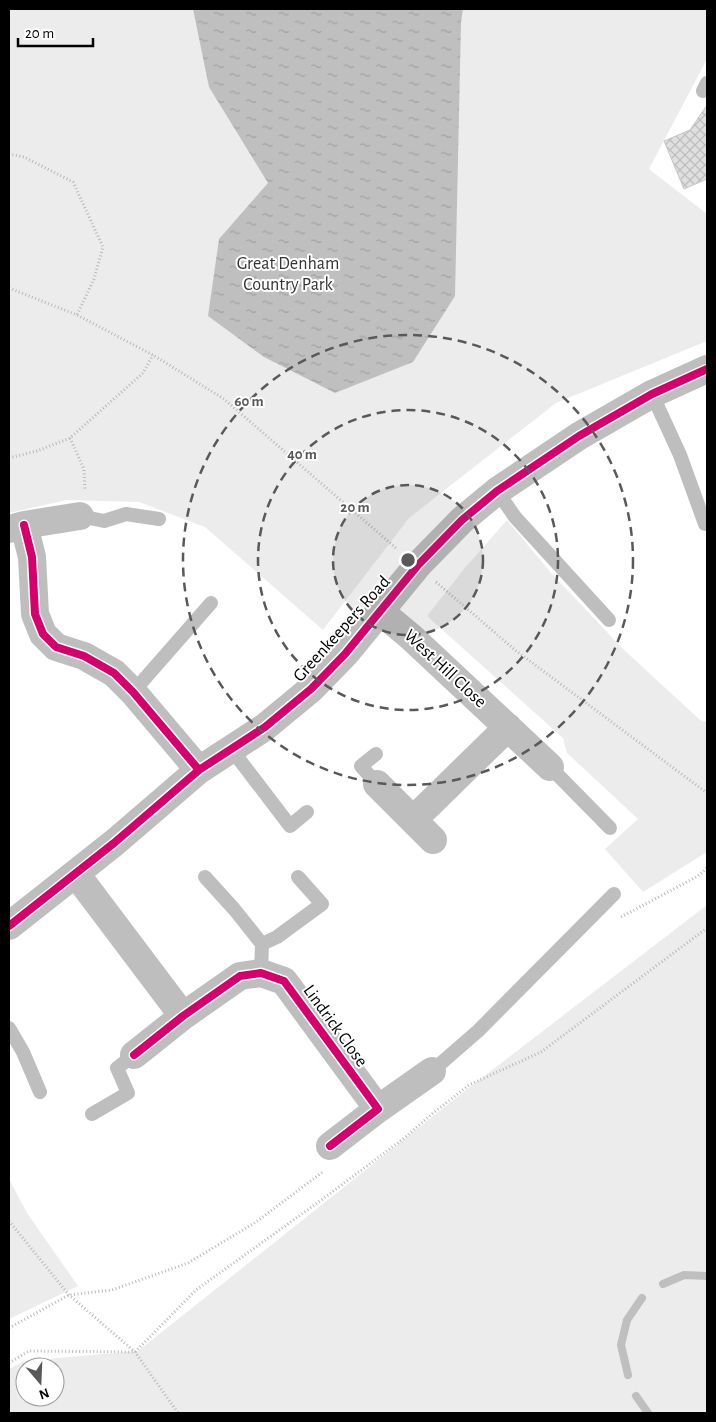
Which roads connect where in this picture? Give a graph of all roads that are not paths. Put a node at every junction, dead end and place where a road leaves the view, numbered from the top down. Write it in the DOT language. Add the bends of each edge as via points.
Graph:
graph roads {
  1 [pos="707,369"];
  2 [pos="652,394"];
  3 [pos="497,491"];
  4 [pos="80,516"];
  5 [pos="159,519"];
  6 [pos="705,524"];
  7 [pos="16,527"];
  8 [pos="212,604"];
  9 [pos="382,612"];
  10 [pos="609,620"];
  11 [pos="133,692"];
  12 [pos="508,728"];
  13 [pos="232,750"];
  14 [pos="376,754"];
  15 [pos="550,767"];
  16 [pos="198,770"];
  17 [pos="377,784"];
  18 [pos="307,812"];
  19 [pos="413,820"];
  20 [pos="610,828"];
  21 [pos="433,840"];
  22 [pos="76,874"];
  23 [pos="205,877"];
  24 [pos="298,877"];
  25 [pos="614,894"];
  26 [pos="12,918"];
  27 [pos="262,944"];
  28 [pos="261,973"];
  29 [pos="183,1016"];
  30 [pos="9,1028"];
  31 [pos="134,1055"];
  32 [pos="432,1071"];
  33 [pos="40,1092"];
  34 [pos="378,1109"];
  35 [pos="92,1114"];
  36 [pos="330,1146"];
  1 -- 2 [label="street, Greenkeepers Road"];
  2 -- 3 [label="street, Greenkeepers Road" via="579,436"];
  2 -- 6 [label="lane" via="680,455"];
  3 -- 9 [label="street, Greenkeepers Road" via="462,520 418,565"];
  3 -- 10 [label="lane" via="515,517"];
  4 -- 5 [label="lane" via="104,521 126,514"];
  4 -- 7 [label="street"];
  7 -- 11 [label="street" via="32,557 36,614 43,634 56,647 84,656 114,673"];
  8 -- 11 [label="lane"];
  9 -- 12 [label="street, West Hill Close"];
  9 -- 13 [label="street, Greenkeepers Road" via="311,688"];
  11 -- 16 [label="street"];
  12 -- 15 [label="street, West Hill Close"];
  12 -- 19 [label="street"];
  13 -- 16 [label="street, Greenkeepers Road"];
  13 -- 18 [label="lane" via="290,826"];
  14 -- 17 [label="lane" via="362,766"];
  15 -- 20 [label="lane, West Hill Close"];
  16 -- 22 [label="street, Greenkeepers Road"];
  17 -- 19 [label="street"];
  19 -- 21 [label="street"];
  22 -- 26 [label="street, Greenkeepers Road"];
  22 -- 29 [label="street"];
  23 -- 27 [label="lane"];
  24 -- 27 [label="lane" via="322,904"];
  25 -- 32 [label="lane" via="478,1031"];
  27 -- 28 [label="lane"];
  28 -- 29 [label="street" via="240,976"];
  28 -- 34 [label="street, Lindrick Close" via="284,981"];
  29 -- 31 [label="street"];
  30 -- 33 [label="lane"];
  31 -- 35 [label="lane" via="117,1068 128,1093"];
  32 -- 34 [label="street"];
  34 -- 36 [label="street"];
}
